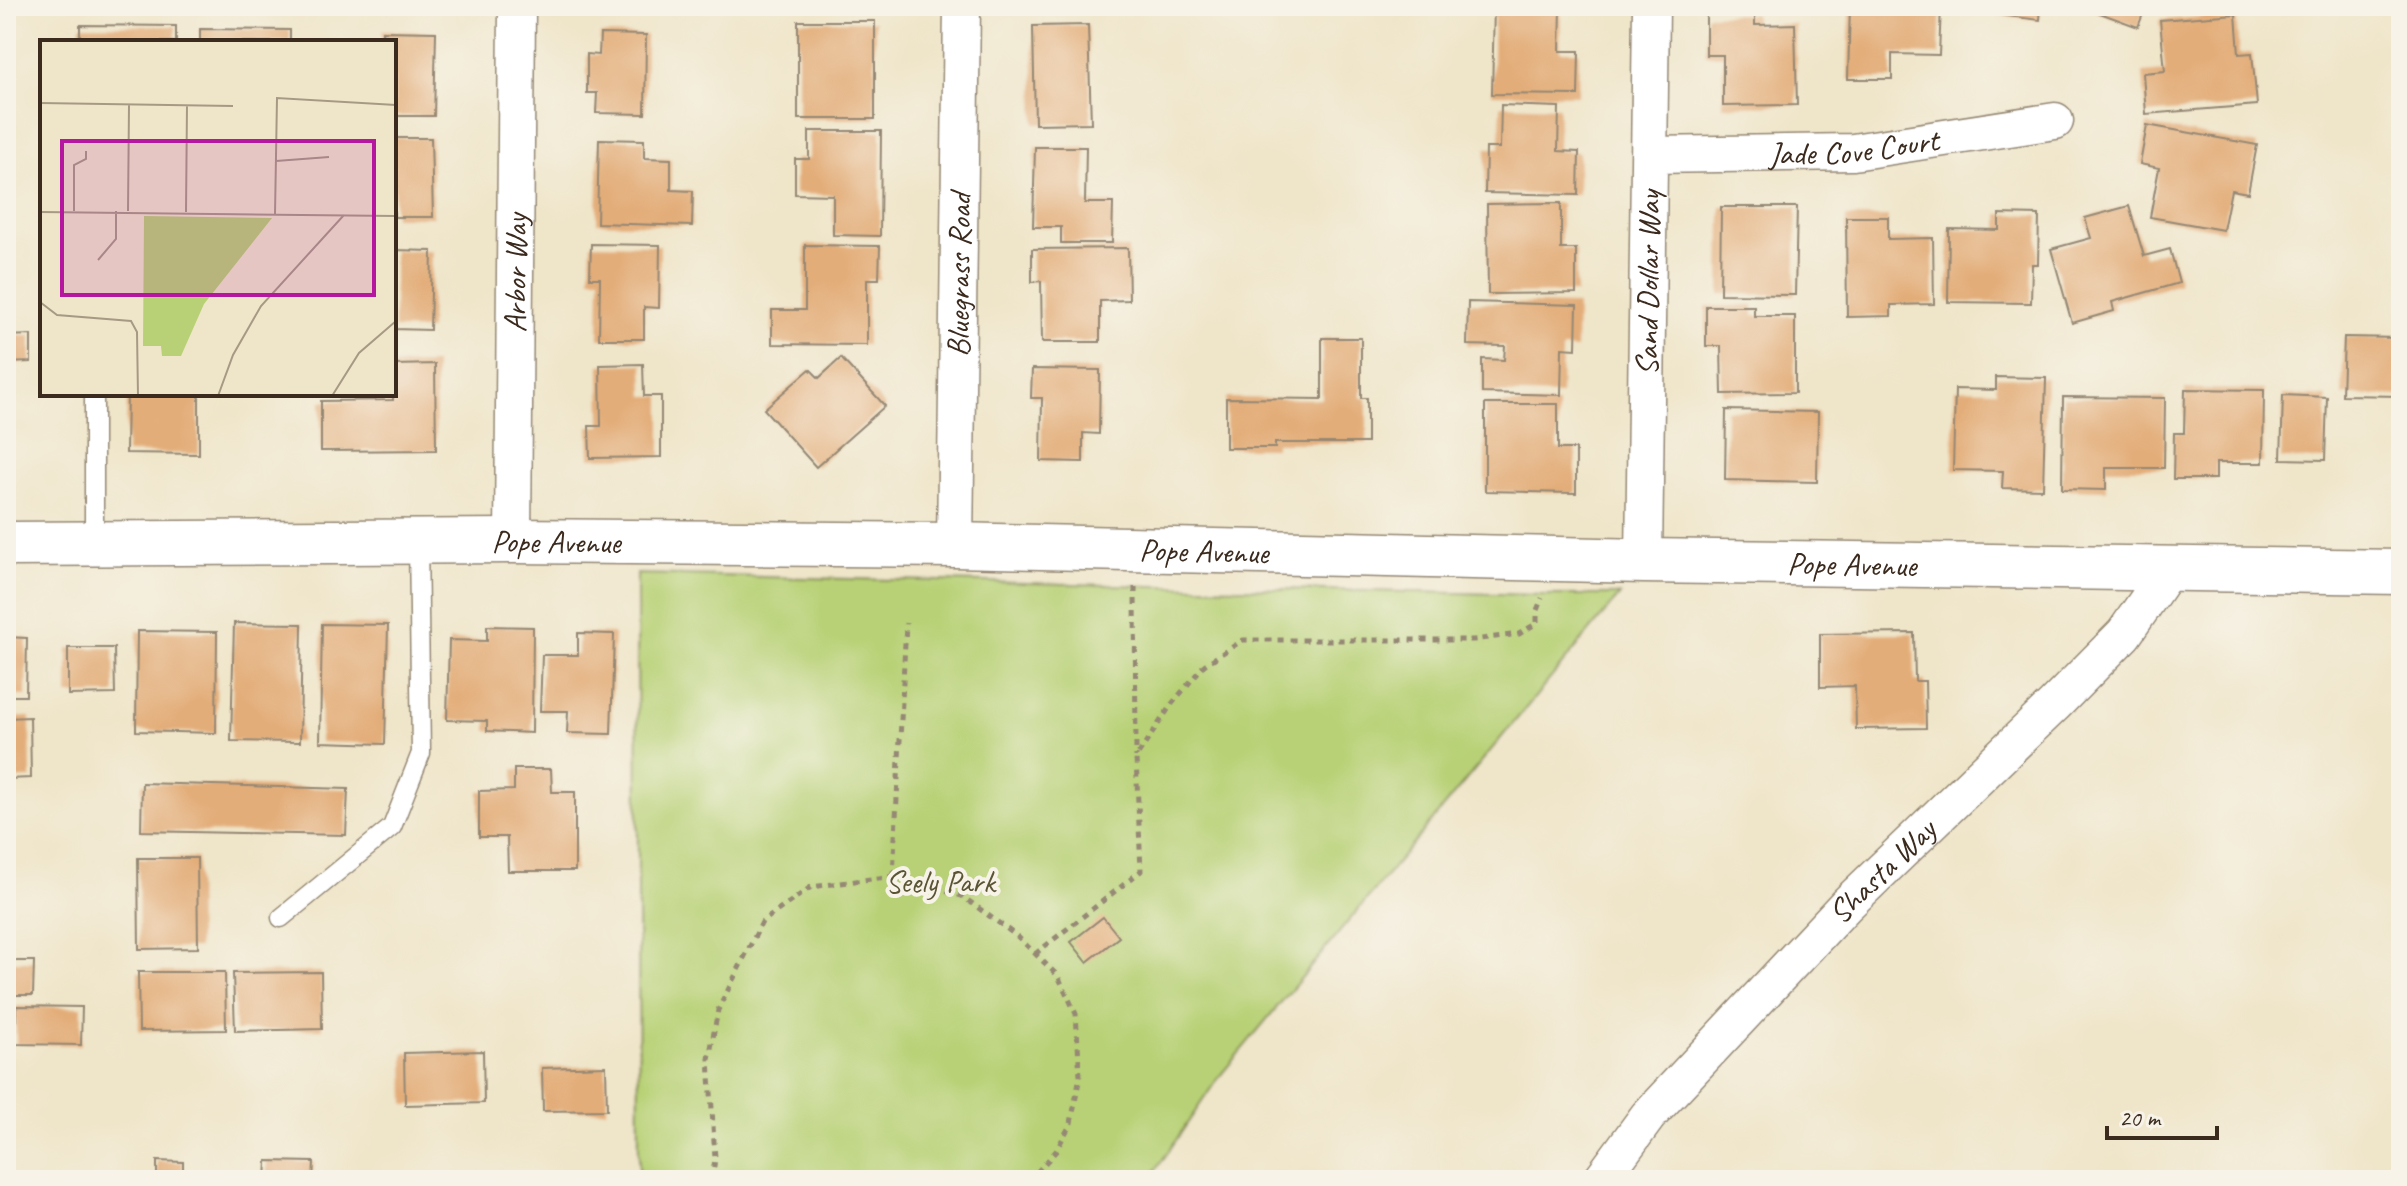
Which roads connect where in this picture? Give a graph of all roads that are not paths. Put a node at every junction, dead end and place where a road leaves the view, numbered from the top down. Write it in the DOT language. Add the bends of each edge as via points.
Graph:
graph roads {
  1 [pos="517,6"];
  2 [pos="962,6"];
  3 [pos="1651,6"];
  4 [pos="2055,121"];
  5 [pos="1650,155"];
  6 [pos="94,396"];
  7 [pos="418,541"];
  8 [pos="513,541"];
  9 [pos="94,543"];
  10 [pos="6,544"];
  11 [pos="955,545"];
  12 [pos="1644,561"];
  13 [pos="2169,569"];
  14 [pos="2401,572"];
  15 [pos="281,918"];
  16 [pos="1601,1180"];
  1 -- 8 [label="street, Arbor Way"];
  2 -- 11 [label="street, Bluegrass Road"];
  3 -- 5 [label="street, Sand Dollar Way"];
  4 -- 5 [label="street, Jade Cove Court" via="1853,152"];
  5 -- 12 [label="street, Sand Dollar Way"];
  6 -- 9 [label="lane"];
  7 -- 8 [label="street, Pope Avenue"];
  7 -- 9 [label="street, Pope Avenue"];
  7 -- 15 [label="lane" via="421,753 392,827"];
  8 -- 11 [label="street, Pope Avenue"];
  9 -- 10 [label="street, Pope Avenue"];
  11 -- 12 [label="street, Pope Avenue"];
  12 -- 13 [label="street, Pope Avenue"];
  13 -- 14 [label="street, Pope Avenue"];
  13 -- 16 [label="street, Shasta Way" via="2124,634 1846,905 1648,1116"];
}
